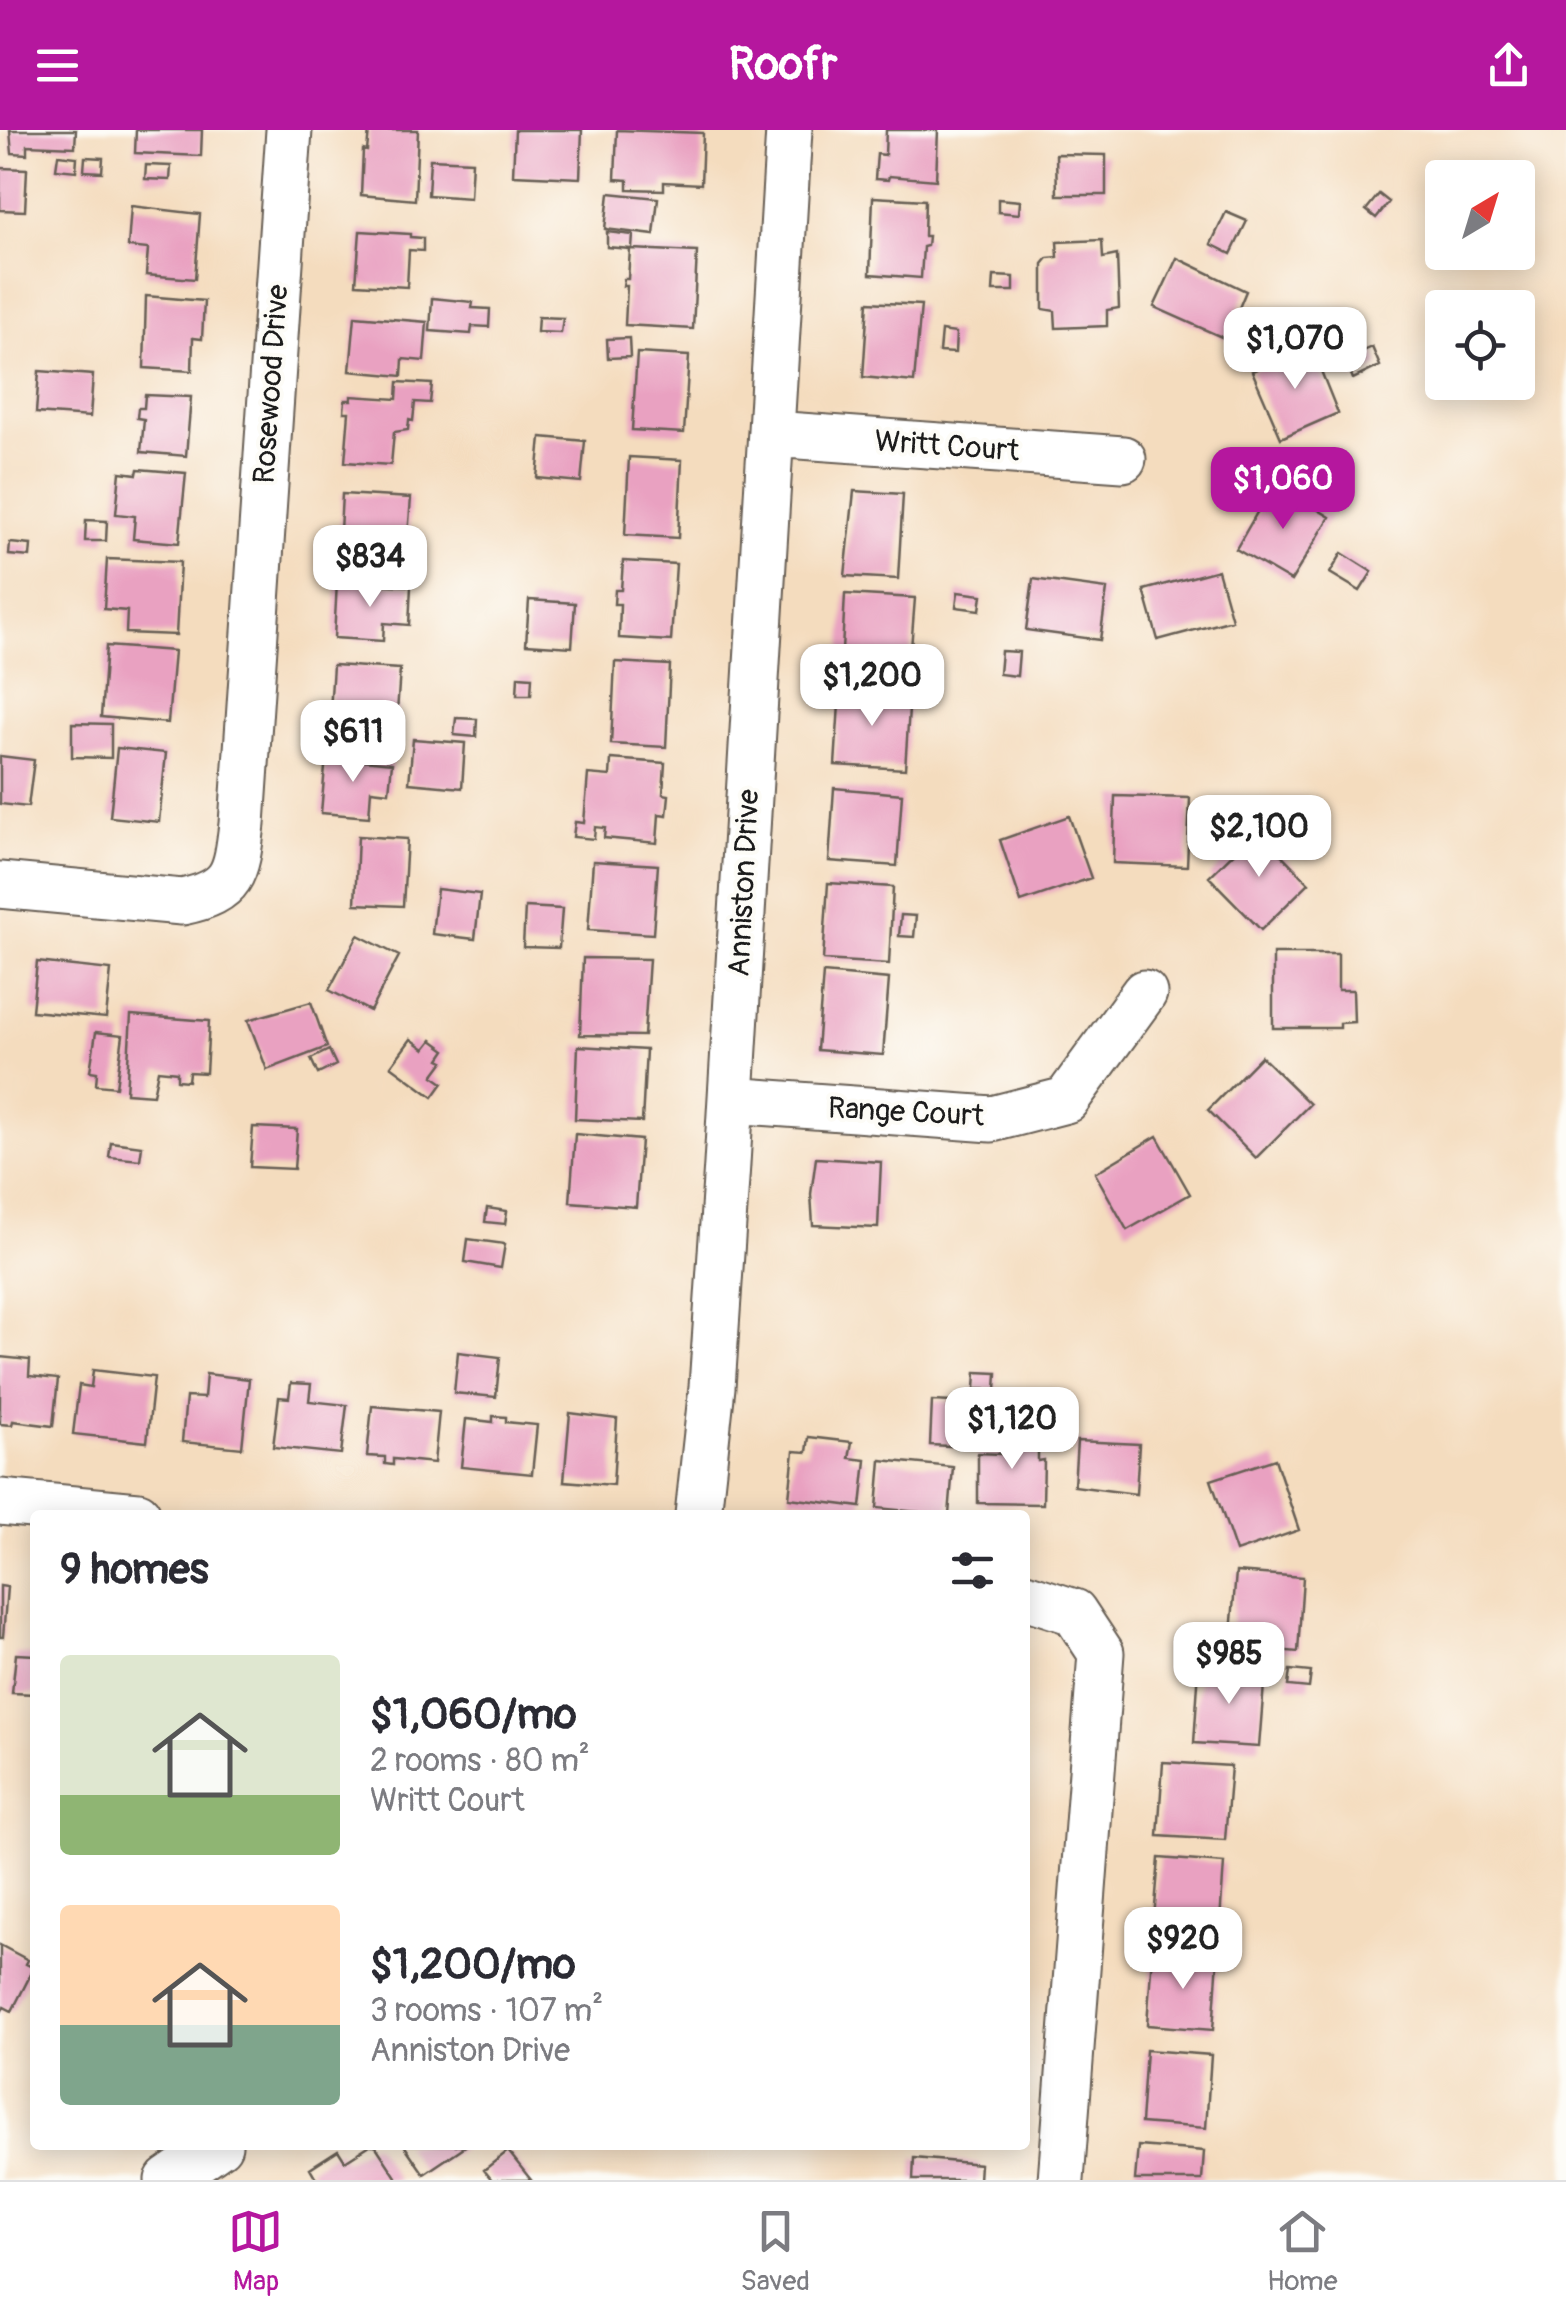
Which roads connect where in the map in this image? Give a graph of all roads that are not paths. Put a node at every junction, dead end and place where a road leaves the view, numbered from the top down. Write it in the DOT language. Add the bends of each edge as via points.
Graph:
graph roads {
  1 [pos="288,130"];
  2 [pos="789,130"];
  3 [pos="772,434"];
  4 [pos="1123,459"];
  5 [pos="0,885"];
  6 [pos="1144,992"];
  7 [pos="731,1100"];
  8 [pos="0,1502"];
  9 [pos="85,1510"];
  10 [pos="699,1510"];
  11 [pos="1030,1597"];
  12 [pos="212,2150"];
  13 [pos="168,2180"];
  14 [pos="1061,2180"];
  1 -- 5 [label="street, Rosewood Drive" via="242,824 230,876 212,896 182,902"];
  2 -- 3 [label="street, Anniston Drive"];
  3 -- 4 [label="street, Writt Court"];
  3 -- 7 [label="street, Anniston Drive"];
  6 -- 7 [label="street, Range Court" via="1066,1100 992,1119"];
  7 -- 10 [label="street, Anniston Drive"];
  8 -- 9 [label="street"];
  11 -- 14 [label="street" via="1074,1612 1101,1653"];
  12 -- 13 [label="street"];
}
